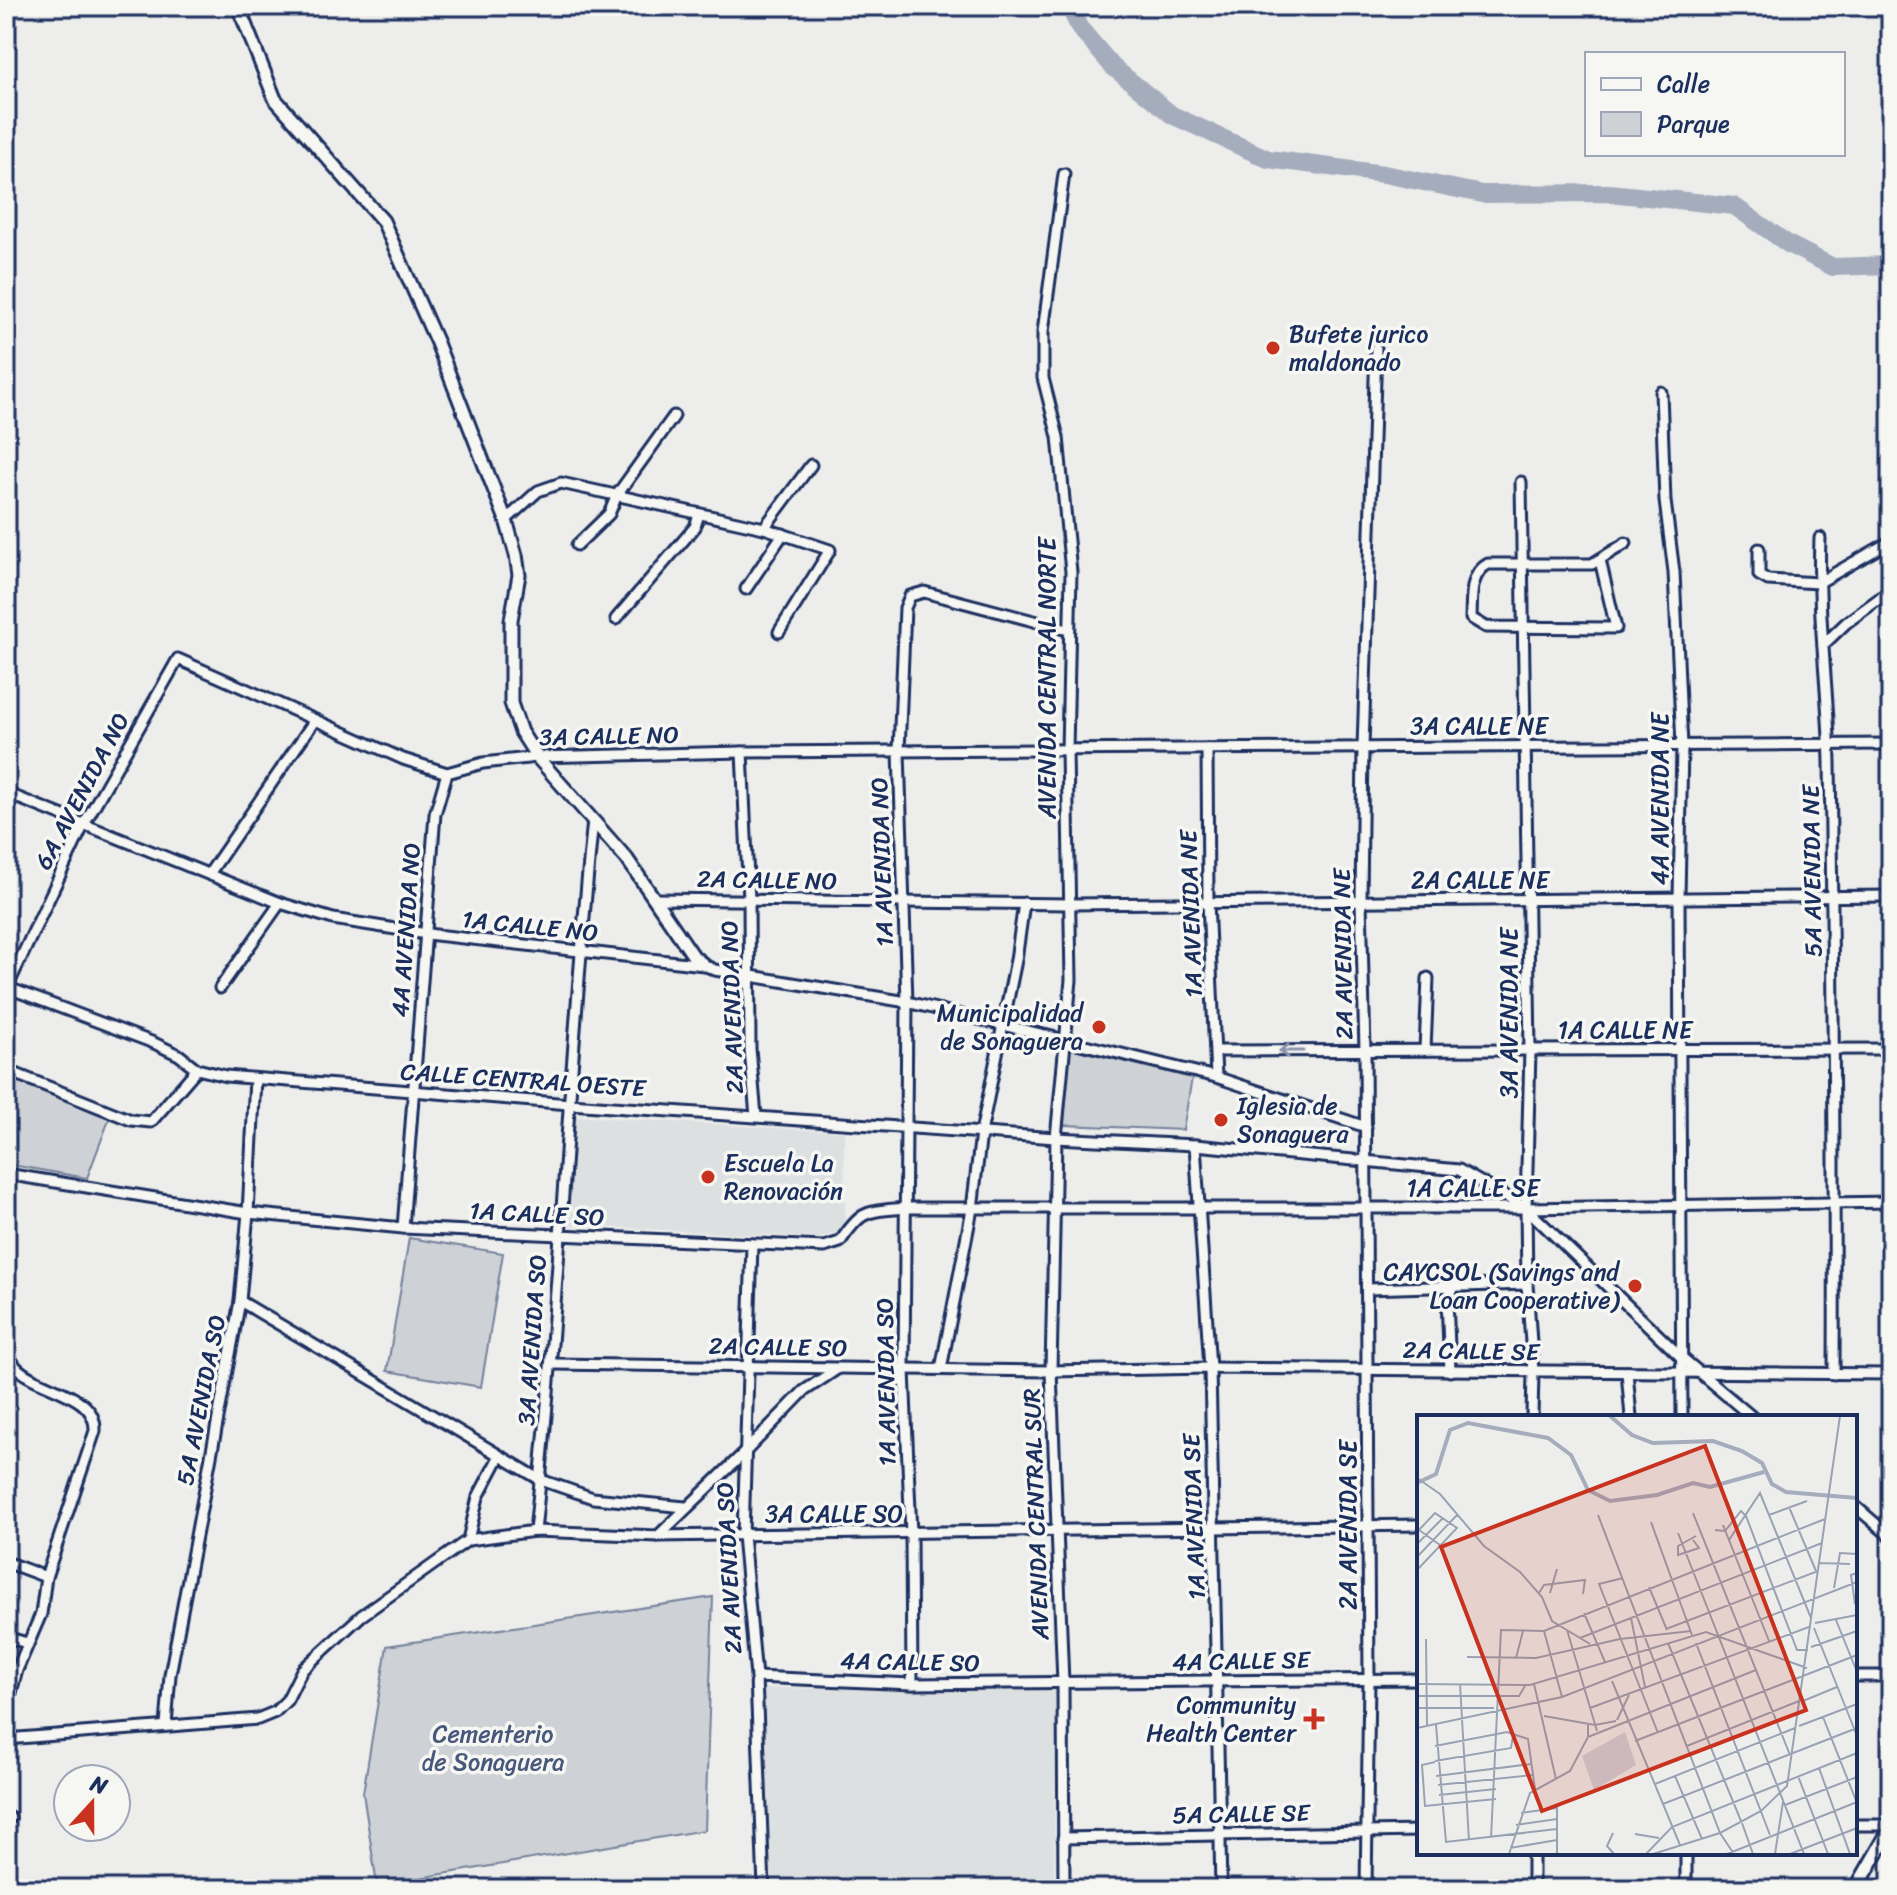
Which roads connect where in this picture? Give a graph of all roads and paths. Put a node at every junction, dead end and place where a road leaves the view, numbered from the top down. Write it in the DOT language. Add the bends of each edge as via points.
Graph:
graph roads {
  1 [pos="238,6"];
  2 [pos="1064,174"];
  3 [pos="1376,348"];
  4 [pos="1661,392"];
  5 [pos="674,416"];
  6 [pos="811,465"];
  7 [pos="1521,482"];
  8 [pos="617,495"];
  9 [pos="699,514"];
  10 [pos="506,520"];
  11 [pos="764,528"];
  12 [pos="783,534"];
  13 [pos="1820,538"];
  14 [pos="1891,541"];
  15 [pos="1626,543"];
  16 [pos="577,545"];
  17 [pos="1759,549"];
  18 [pos="1600,560"];
  19 [pos="1522,564"];
  20 [pos="1818,583"];
  21 [pos="746,589"];
  22 [pos="1891,590"];
  23 [pos="616,619"];
  24 [pos="1523,628"];
  25 [pos="1068,630"];
  26 [pos="779,632"];
  27 [pos="1823,645"];
  28 [pos="315,720"];
  29 [pos="1829,744"];
  30 [pos="1891,744"];
  31 [pos="1525,745"];
  32 [pos="1682,746"];
  33 [pos="1363,747"];
  34 [pos="1207,749"];
  35 [pos="1067,750"];
  36 [pos="899,751"];
  37 [pos="742,752"];
  38 [pos="537,757"];
  39 [pos="447,773"];
  40 [pos="6,793"];
  41 [pos="593,820"];
  42 [pos="84,824"];
  43 [pos="209,874"];
  44 [pos="1891,896"];
  45 [pos="1832,897"];
  46 [pos="1679,898"];
  47 [pos="656,899"];
  48 [pos="749,900"];
  49 [pos="1529,900"];
  50 [pos="1361,901"];
  51 [pos="904,902"];
  52 [pos="1208,902"];
  53 [pos="280,903"];
  54 [pos="1024,903"];
  55 [pos="1070,904"];
  56 [pos="427,934"];
  57 [pos="580,951"];
  58 [pos="704,965"];
  59 [pos="750,976"];
  60 [pos="1428,978"];
  61 [pos="6,988"];
  62 [pos="220,988"];
  63 [pos="907,1002"];
  64 [pos="1003,1025"];
  65 [pos="1065,1040"];
  66 [pos="1891,1049"];
  67 [pos="1365,1050"];
  68 [pos="1425,1050"];
  69 [pos="1530,1050"];
  70 [pos="1681,1050"];
  71 [pos="1835,1050"];
  72 [pos="1216,1051"];
  73 [pos="197,1069"];
  74 [pos="6,1070"];
  75 [pos="1216,1077"];
  76 [pos="255,1079"];
  77 [pos="414,1093"];
  78 [pos="570,1104"];
  79 [pos="756,1116"];
  80 [pos="1366,1127"];
  81 [pos="907,1128"];
  82 [pos="981,1133"];
  83 [pos="1056,1138"];
  84 [pos="1195,1145"];
  85 [pos="1366,1160"];
  86 [pos="6,1174"];
  87 [pos="1891,1202"];
  88 [pos="1835,1204"];
  89 [pos="1681,1207"];
  90 [pos="905,1208"];
  91 [pos="1201,1208"];
  92 [pos="1367,1208"];
  93 [pos="1526,1208"];
  94 [pos="972,1209"];
  95 [pos="1054,1209"];
  96 [pos="248,1213"];
  97 [pos="403,1228"];
  98 [pos="560,1235"];
  99 [pos="752,1244"];
  100 [pos="1527,1284"];
  101 [pos="1455,1286"];
  102 [pos="1367,1289"];
  103 [pos="240,1301"];
  104 [pos="6,1350"];
  105 [pos="1681,1357"];
  106 [pos="553,1364"];
  107 [pos="748,1366"];
  108 [pos="1210,1368"];
  109 [pos="837,1369"];
  110 [pos="941,1369"];
  111 [pos="904,1370"];
  112 [pos="1367,1370"];
  113 [pos="1051,1371"];
  114 [pos="1450,1371"];
  115 [pos="1533,1372"];
  116 [pos="1627,1372"];
  117 [pos="1681,1373"];
  118 [pos="1702,1373"];
  119 [pos="1834,1374"];
  120 [pos="1891,1374"];
  121 [pos="1532,1415"];
  122 [pos="1631,1415"];
  123 [pos="1682,1415"];
  124 [pos="1750,1415"];
  125 [pos="743,1454"];
  126 [pos="499,1457"];
  127 [pos="541,1480"];
  128 [pos="685,1507"];
  129 [pos="1857,1508"];
  130 [pos="1368,1525"];
  131 [pos="1417,1525"];
  132 [pos="1215,1529"];
  133 [pos="1057,1530"];
  134 [pos="535,1531"];
  135 [pos="911,1534"];
  136 [pos="743,1535"];
  137 [pos="658,1536"];
  138 [pos="1891,1537"];
  139 [pos="468,1540"];
  140 [pos="6,1562"];
  141 [pos="46,1577"];
  142 [pos="6,1637"];
  143 [pos="27,1643"];
  144 [pos="1857,1676"];
  145 [pos="1891,1676"];
  146 [pos="756,1677"];
  147 [pos="1369,1679"];
  148 [pos="1417,1679"];
  149 [pos="1219,1682"];
  150 [pos="1063,1683"];
  151 [pos="912,1684"];
  152 [pos="166,1725"];
  153 [pos="7,1738"];
  154 [pos="1857,1825"];
  155 [pos="1891,1826"];
  156 [pos="1417,1831"];
  157 [pos="1365,1832"];
  158 [pos="1220,1835"];
  159 [pos="1063,1838"];
  160 [pos="1891,1843"];
  161 [pos="1533,1855"];
  162 [pos="1686,1855"];
  163 [pos="764,1889"];
  164 [pos="1064,1889"];
  165 [pos="1221,1889"];
  166 [pos="1366,1889"];
  167 [pos="1533,1889"];
  168 [pos="1686,1889"];
  169 [pos="1856,1889"];
  170 [pos="1865,1889"];
  1 -- 10 [label="street" via="275,99 383,221"];
  2 -- 25 [label="street, AVENIDA CENTRAL NORTE" via="1043,332 1043,378 1058,437 1071,572"];
  3 -- 33 [label="street, 2A AVENIDA NE"];
  4 -- 32 [label="street, 4A AVENIDA NE"];
  5 -- 8 [label="street"];
  6 -- 11 [label="street"];
  7 -- 19 [label="street, 3A AVENIDA NE"];
  8 -- 9 [label="street"];
  8 -- 10 [label="street" via="561,483 547,486"];
  8 -- 16 [label="street" via="609,514"];
  9 -- 11 [label="street"];
  9 -- 23 [label="street" via="695,527"];
  10 -- 38 [label="street" via="519,575 511,620 511,703"];
  11 -- 12 [label="street"];
  12 -- 21 [label="street"];
  12 -- 26 [label="street" via="830,550"];
  13 -- 20 [label="street, 5A AVENIDA NE"];
  14 -- 20 [label="street"];
  15 -- 18 [label="street"];
  17 -- 20 [label="street" via="1759,575"];
  18 -- 19 [label="street"];
  18 -- 24 [label="street" via="1616,628"];
  19 -- 24 [label="street, 3A AVENIDA NE"];
  19 -- 24 [label="street" via="1479,569 1471,618 1480,626"];
  20 -- 27 [label="street, 5A AVENIDA NE"];
  22 -- 27 [label="street"];
  24 -- 31 [label="street, 3A AVENIDA NE"];
  25 -- 35 [label="street, AVENIDA CENTRAL NORTE"];
  25 -- 36 [label="street, 1A AVENIDA NO" via="924,592 910,596 905,608"];
  27 -- 29 [label="street, 5A AVENIDA NE"];
  28 -- 39 [label="street"];
  28 -- 42 [label="street, 6A AVENIDA NO" via="178,659"];
  28 -- 43 [label="street"];
  29 -- 30 [label="street, 3A CALLE NE"];
  29 -- 32 [label="street, 3A CALLE NE"];
  29 -- 45 [label="street, 5A AVENIDA NE"];
  31 -- 32 [label="street, 3A CALLE NE"];
  31 -- 33 [label="street, 3A CALLE NE"];
  31 -- 49 [label="street, 3A AVENIDA NE"];
  32 -- 46 [label="street, 4A AVENIDA NE"];
  33 -- 34 [label="street, 3A CALLE NE"];
  33 -- 50 [label="street, 2A AVENIDA NE"];
  34 -- 35 [label="street, 3A CALLE NE"];
  34 -- 52 [label="street, 1A AVENIDA NE"];
  35 -- 36 [label="street, 3A CALLE NO"];
  35 -- 55 [label="street, AVENIDA CENTRAL NORTE"];
  36 -- 37 [label="street, 3A CALLE NO"];
  36 -- 51 [label="street, 1A AVENIDA NO"];
  37 -- 38 [label="street, 3A CALLE NO"];
  37 -- 48 [label="street, 2A AVENIDA NO"];
  38 -- 39 [label="street, 3A CALLE NO"];
  38 -- 41 [label="street"];
  39 -- 56 [label="street, 4A AVENIDA NO" via="435,814"];
  40 -- 42 [label="street, 1A CALLE NO"];
  41 -- 47 [label="street"];
  41 -- 57 [label="street, 3A AVENIDA SO"];
  42 -- 43 [label="street, 1A CALLE NO"];
  42 -- 61 [label="street, 6A AVENIDA NO"];
  43 -- 53 [label="street, 1A CALLE NO"];
  44 -- 45 [label="street, 2A CALLE NE"];
  45 -- 46 [label="street, 2A CALLE NE"];
  45 -- 71 [label="street, 5A AVENIDA NE"];
  46 -- 49 [label="street, 2A CALLE NE"];
  46 -- 70 [label="street, 4A AVENIDA NE"];
  47 -- 48 [label="street, 2A CALLE NO"];
  47 -- 58 [label="street"];
  48 -- 51 [label="street, 2A CALLE NO"];
  48 -- 59 [label="street, 2A AVENIDA NO"];
  49 -- 50 [label="street, 2A CALLE NE"];
  49 -- 69 [label="street, 3A AVENIDA NE"];
  50 -- 52 [label="street, 2A CALLE NE"];
  50 -- 67 [label="street, 2A AVENIDA NE"];
  51 -- 54 [label="street, 2A CALLE NO"];
  51 -- 63 [label="street, 1A AVENIDA NO"];
  52 -- 55 [label="street, 2A CALLE NE"];
  52 -- 72 [label="street, 1A AVENIDA NE"];
  53 -- 56 [label="street, 1A CALLE NO" via="333,919"];
  53 -- 62 [label="street"];
  54 -- 55 [label="street, 2A CALLE NO"];
  54 -- 64 [label="street"];
  55 -- 65 [label="street, AVENIDA CENTRAL NORTE"];
  56 -- 57 [label="street, 1A CALLE NO"];
  56 -- 77 [label="street, 4A AVENIDA NO"];
  57 -- 58 [label="street, 1A CALLE NO"];
  57 -- 78 [label="street, 3A AVENIDA SO"];
  58 -- 59 [label="street, 1A CALLE NO"];
  59 -- 63 [label="street, 1A CALLE NO"];
  59 -- 79 [label="street, 2A AVENIDA NO"];
  60 -- 68 [label="street"];
  61 -- 73 [label="street, CALLE CENTRAL OESTE" via="154,1043"];
  63 -- 64 [label="street, 1A CALLE NO"];
  63 -- 81 [label="street, 1A AVENIDA NO"];
  64 -- 65 [label="street, 1A CALLE NO"];
  64 -- 82 [label="street"];
  65 -- 75 [label="street"];
  65 -- 83 [label="street, AVENIDA CENTRAL NORTE"];
  66 -- 71 [label="street, 1A CALLE NE"];
  67 -- 68 [label="street, 1A CALLE NE"];
  67 -- 72 [label="street, 1A CALLE NE, one-way"];
  67 -- 80 [label="street, 2A AVENIDA NE"];
  68 -- 69 [label="street, 1A CALLE NE"];
  69 -- 70 [label="street, 1A CALLE NE"];
  69 -- 93 [label="street, 3A AVENIDA NE"];
  70 -- 71 [label="street, 1A CALLE NE"];
  70 -- 89 [label="street, 4A AVENIDA NE"];
  71 -- 88 [label="street, 5A AVENIDA NE"];
  72 -- 75 [label="street, 1A AVENIDA NE"];
  73 -- 74 [label="street" via="151,1122 131,1120"];
  73 -- 76 [label="street, CALLE CENTRAL OESTE"];
  75 -- 80 [label="street"];
  76 -- 77 [label="street, CALLE CENTRAL OESTE"];
  76 -- 96 [label="street, 5A AVENIDA SO"];
  77 -- 78 [label="street, CALLE CENTRAL OESTE"];
  77 -- 97 [label="street, 4A AVENIDA NO"];
  78 -- 79 [label="street, CALLE CENTRAL OESTE"];
  78 -- 98 [label="street, 3A AVENIDA SO"];
  79 -- 81 [label="street, CALLE CENTRAL OESTE"];
  80 -- 85 [label="street, 2A AVENIDA NE"];
  81 -- 82 [label="street, CALLE CENTRAL OESTE"];
  81 -- 90 [label="street, 1A AVENIDA SO"];
  82 -- 83 [label="street, CALLE CENTRAL OESTE"];
  82 -- 94 [label="street"];
  83 -- 84 [label="street, CALLE CENTRAL OESTE"];
  83 -- 95 [label="street, AVENIDA CENTRAL SUR"];
  84 -- 85 [label="street, CALLE CENTRAL OESTE"];
  84 -- 91 [label="street, 1A AVENIDA SE"];
  85 -- 92 [label="street, 2A AVENIDA SE"];
  85 -- 93 [label="street, CALLE CENTRAL OESTE" via="1459,1170"];
  86 -- 96 [label="street, 1A CALLE SO"];
  87 -- 88 [label="street, 1A CALLE SE"];
  88 -- 89 [label="street, 1A CALLE SE"];
  88 -- 119 [label="street, 5A AVENIDA NE"];
  89 -- 93 [label="street, 1A CALLE SE"];
  89 -- 105 [label="street, 4A AVENIDA NE"];
  90 -- 94 [label="street, 1A CALLE SO"];
  90 -- 99 [label="street, 1A CALLE SO" via="856,1218 840,1242 824,1247"];
  90 -- 111 [label="street, 1A AVENIDA SO"];
  91 -- 92 [label="street, 1A CALLE SE"];
  91 -- 95 [label="street, 1A CALLE SE"];
  91 -- 108 [label="street, 1A AVENIDA SE"];
  92 -- 93 [label="street, 1A CALLE SE"];
  92 -- 102 [label="street, 2A AVENIDA SE"];
  93 -- 100 [label="street, 3A AVENIDA NE"];
  93 -- 105 [label="street, CALLE CENTRAL OESTE"];
  94 -- 95 [label="street, 1A CALLE SO"];
  94 -- 110 [label="street"];
  95 -- 113 [label="street, AVENIDA CENTRAL SUR"];
  96 -- 97 [label="street, 1A CALLE SO"];
  96 -- 103 [label="street, 5A AVENIDA SO"];
  97 -- 98 [label="street, 1A CALLE SO"];
  98 -- 99 [label="street, 1A CALLE SO"];
  98 -- 106 [label="street, 3A AVENIDA SO"];
  99 -- 107 [label="street, 2A AVENIDA SO"];
  100 -- 101 [label="street"];
  100 -- 115 [label="street, 3A AVENIDA NE"];
  101 -- 102 [label="street"];
  101 -- 114 [label="street" via="1447,1299"];
  102 -- 112 [label="street, 2A AVENIDA SE"];
  103 -- 126 [label="street"];
  103 -- 152 [label="street, 5A AVENIDA SO" via="172,1661"];
  104 -- 141 [label="street" via="17,1368 90,1409 96,1422"];
  105 -- 117 [label="street, 4A AVENIDA NE"];
  105 -- 118 [label="street, CALLE CENTRAL OESTE"];
  106 -- 107 [label="street, 2A CALLE SO"];
  106 -- 127 [label="street, 3A AVENIDA SO"];
  107 -- 109 [label="street, 2A CALLE SO"];
  107 -- 125 [label="street, 2A AVENIDA SO"];
  108 -- 112 [label="street, 2A CALLE SE"];
  108 -- 113 [label="street, 2A CALLE SE"];
  108 -- 132 [label="street, 1A AVENIDA SE"];
  109 -- 111 [label="street, 2A CALLE SO"];
  109 -- 125 [label="street" via="804,1391"];
  110 -- 111 [label="street, 2A CALLE SO"];
  110 -- 113 [label="street, 2A CALLE SO"];
  111 -- 135 [label="street, 1A AVENIDA SO"];
  112 -- 114 [label="street, 2A CALLE SE"];
  112 -- 130 [label="street, 2A AVENIDA SE"];
  113 -- 133 [label="street, AVENIDA CENTRAL SUR"];
  114 -- 115 [label="street, 2A CALLE SE"];
  115 -- 116 [label="street, 2A CALLE SE"];
  115 -- 121 [label="street, 3A AVENIDA NE"];
  116 -- 117 [label="street, 2A CALLE SE"];
  116 -- 122 [label="street"];
  117 -- 118 [label="street, 2A CALLE SE"];
  117 -- 123 [label="street, 4A AVENIDA NE"];
  118 -- 119 [label="street, 2A CALLE SE"];
  118 -- 124 [label="street, CALLE CENTRAL OESTE"];
  119 -- 120 [label="street, 2A CALLE SE"];
  125 -- 128 [label="street"];
  125 -- 136 [label="street, 2A AVENIDA SO"];
  126 -- 127 [label="street"];
  126 -- 139 [label="street" via="478,1497"];
  127 -- 128 [label="street" via="593,1498"];
  127 -- 134 [label="street, 3A AVENIDA SO"];
  128 -- 137 [label="street"];
  129 -- 138 [label="street"];
  130 -- 131 [label="street, 3A CALLE SO"];
  130 -- 132 [label="street, 3A CALLE SO"];
  130 -- 147 [label="street, 2A AVENIDA SE"];
  132 -- 133 [label="street, 3A CALLE SO"];
  132 -- 149 [label="street, 1A AVENIDA SE"];
  133 -- 135 [label="street, 3A CALLE SO"];
  133 -- 150 [label="street, AVENIDA CENTRAL SUR"];
  134 -- 137 [label="street, 3A CALLE SO"];
  134 -- 139 [label="street, 3A CALLE SO"];
  135 -- 136 [label="street, 3A CALLE SO"];
  135 -- 151 [label="street, 1A AVENIDA SO"];
  136 -- 137 [label="street, 3A CALLE SO"];
  136 -- 146 [label="street, 2A AVENIDA SO"];
  139 -- 152 [label="street" via="361,1616 302,1670 275,1712 258,1719"];
  140 -- 141 [label="street"];
  141 -- 143 [label="street" via="41,1614"];
  142 -- 143 [label="street"];
  143 -- 153 [label="street" via="9,1700"];
  144 -- 145 [label="street"];
  146 -- 151 [label="street, 4A CALLE SO"];
  146 -- 163 [label="street, 2A AVENIDA SO"];
  147 -- 148 [label="street, 4A CALLE SE"];
  147 -- 149 [label="street, 4A CALLE SE"];
  147 -- 157 [label="street, 2A AVENIDA SE"];
  149 -- 150 [label="street, 4A CALLE SE"];
  149 -- 158 [label="street, 1A AVENIDA SE"];
  150 -- 151 [label="street, 4A CALLE SO"];
  150 -- 159 [label="street, AVENIDA CENTRAL SUR"];
  152 -- 153 [label="street"];
  154 -- 155 [label="street"];
  155 -- 169 [label="main road"];
  156 -- 157 [label="street, 5A CALLE SE"];
  157 -- 158 [label="street, 5A CALLE SE"];
  157 -- 166 [label="street, 2A AVENIDA SE"];
  158 -- 159 [label="street, 5A CALLE SE"];
  158 -- 165 [label="street, 1A AVENIDA SE"];
  159 -- 164 [label="street, AVENIDA CENTRAL SUR"];
  160 -- 170 [label="main road"];
  161 -- 167 [label="street"];
  162 -- 168 [label="street"];
}
